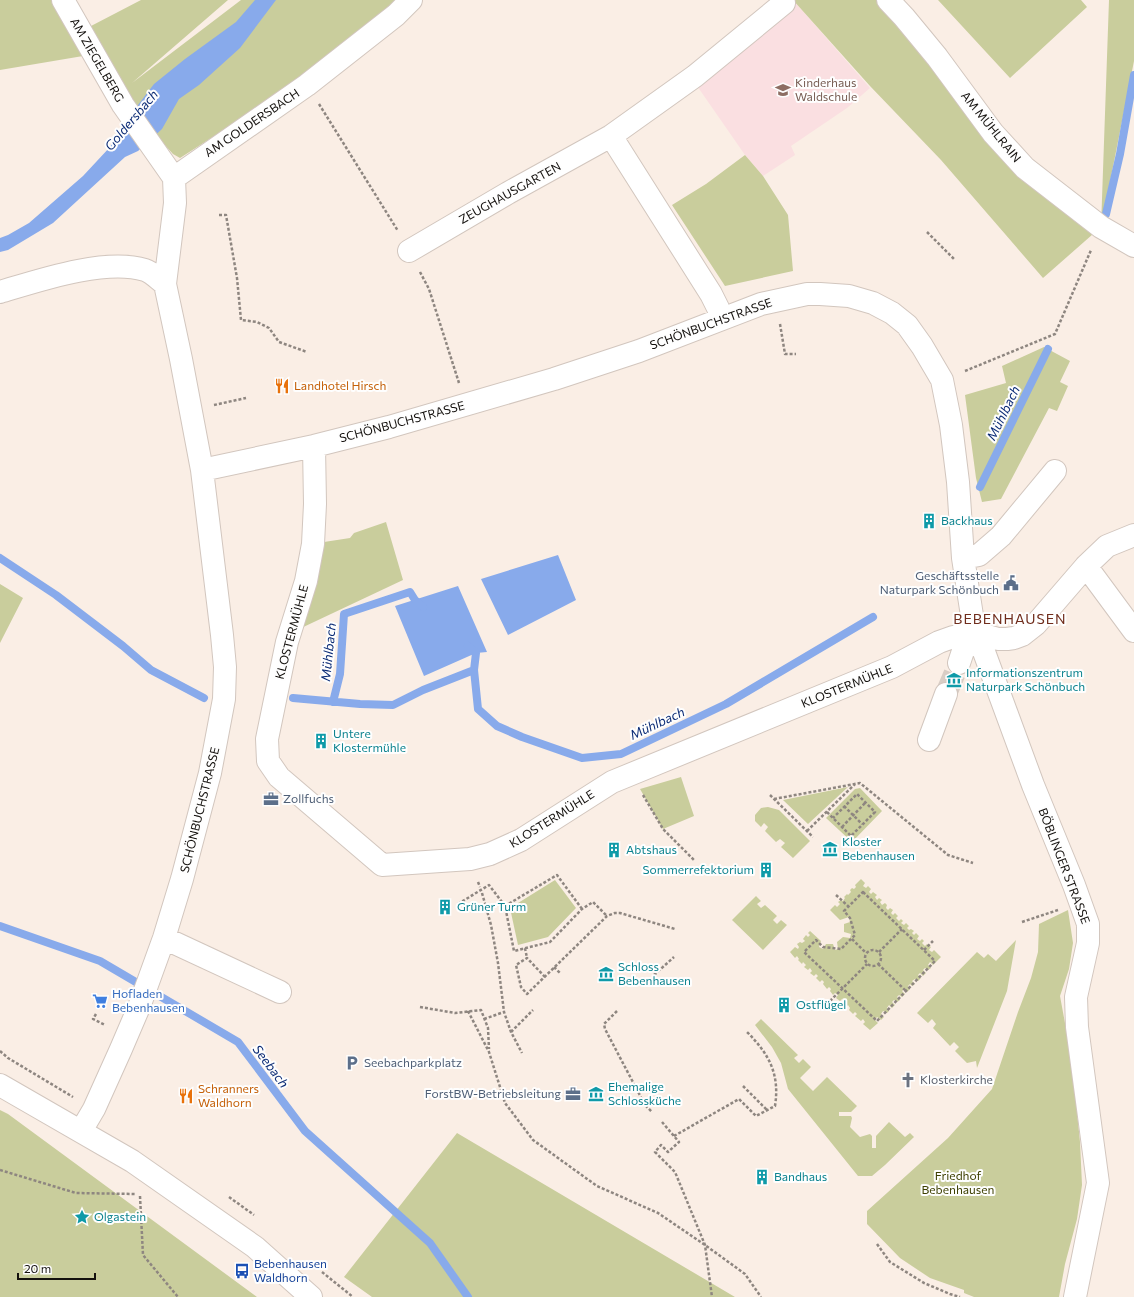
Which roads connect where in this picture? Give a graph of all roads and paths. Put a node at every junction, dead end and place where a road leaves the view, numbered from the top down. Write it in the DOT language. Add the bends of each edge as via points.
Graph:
graph roads {
  1 [pos="63,0"];
  2 [pos="411,0"];
  3 [pos="888,0"];
  4 [pos="784,3"];
  5 [pos="307,85"];
  6 [pos="611,136"];
  7 [pos="174,178"];
  8 [pos="219,215"];
  9 [pos="1101,227"];
  10 [pos="927,232"];
  11 [pos="1134,246"];
  12 [pos="409,251"];
  13 [pos="954,259"];
  14 [pos="165,284"];
  15 [pos="0,292"];
  16 [pos="776,300"];
  17 [pos="722,319"];
  18 [pos="307,352"];
  19 [pos="796,354"];
  20 [pos="942,380"];
  21 [pos="246,398"];
  22 [pos="466,405"];
  23 [pos="190,410"];
  24 [pos="314,446"];
  25 [pos="202,470"];
  26 [pos="1055,472"];
  27 [pos="1134,535"];
  28 [pos="963,558"];
  29 [pos="1086,566"];
  30 [pos="1134,631"];
  31 [pos="977,633"];
  32 [pos="959,663"];
  33 [pos="946,694"];
  34 [pos="929,740"];
  35 [pos="855,784"];
  36 [pos="640,789"];
  37 [pos="770,795"];
  38 [pos="774,799"];
  39 [pos="866,803"];
  40 [pos="844,806"];
  41 [pos="827,812"];
  42 [pos="853,815"];
  43 [pos="833,818"];
  44 [pos="862,824"];
  45 [pos="842,827"];
  46 [pos="807,831"];
  47 [pos="813,837"];
  48 [pos="695,861"];
  49 [pos="973,864"];
  50 [pos="482,893"];
  51 [pos="836,894"];
  52 [pos="458,904"];
  53 [pos="505,906"];
  54 [pos="849,907"];
  55 [pos="582,909"];
  56 [pos="1060,909"];
  57 [pos="606,916"];
  58 [pos="1022,922"];
  59 [pos="675,929"];
  60 [pos="902,929"];
  61 [pos="164,938"];
  62 [pos="852,939"];
  63 [pos="933,941"];
  64 [pos="524,948"];
  65 [pos="924,950"];
  66 [pos="879,952"];
  67 [pos="866,953"];
  68 [pos="674,956"];
  69 [pos="527,958"];
  70 [pos="866,964"];
  71 [pos="878,964"];
  72 [pos="554,967"];
  73 [pos="560,973"];
  74 [pos="654,975"];
  75 [pos="545,977"];
  76 [pos="842,988"];
  77 [pos="906,991"];
  78 [pos="280,992"];
  79 [pos="830,1001"];
  80 [pos="420,1007"];
  81 [pos="533,1010"];
  82 [pos="617,1011"];
  83 [pos="468,1012"];
  84 [pos="504,1012"];
  85 [pos="484,1019"];
  86 [pos="511,1032"];
  87 [pos="747,1032"];
  88 [pos="0,1051"];
  89 [pos="489,1052"];
  90 [pos="522,1053"];
  91 [pos="0,1085"];
  92 [pos="743,1086"];
  93 [pos="94,1109"];
  94 [pos="767,1110"];
  95 [pos="652,1112"];
  96 [pos="662,1122"];
  97 [pos="81,1131"];
  98 [pos="674,1137"];
  99 [pos="0,1170"];
  100 [pos="877,1244"];
  101 [pos="705,1245"];
  102 [pos="178,1297"];
  103 [pos="311,1297"];
  104 [pos="712,1297"];
  105 [pos="761,1297"];
  106 [pos="960,1297"];
  107 [pos="1075,1297"];
  1 -- 7 [label="street, AM ZIEGELBERG" via="123,105"];
  2 -- 5 [label="street, AM GOLDERSBACH" via="396,16"];
  3 -- 9 [label="street, AM MÜHLRAIN" via="936,57 993,133 1025,168"];
  4 -- 6 [label="street, ZEUGHAUSGARTEN" via="695,76"];
  5 -- 7 [label="street, AM GOLDERSBACH"];
  5 -- 12 [label="path"];
  6 -- 12 [label="street, ZEUGHAUSGARTEN"];
  6 -- 17 [label="street" via="711,294"];
  7 -- 14 [label="street" via="175,203"];
  8 -- 18 [label="path" via="226,215 241,320 257,322 268,328 279,342"];
  9 -- 11 [label="street, AM MÜHLRAIN"];
  9 -- 20 [label="path" via="1054,334"];
  10 -- 13 [label="path"];
  12 -- 22 [label="path" via="429,289"];
  14 -- 15 [label="street" via="146,271 122,266 77,270"];
  14 -- 23 [label="street, SCHÖNBUCHSTRASSE"];
  16 -- 17 [label="street, SCHÖNBUCHSTRASSE"];
  16 -- 19 [label="path" via="785,354"];
  16 -- 20 [label="street, SCHÖNBUCHSTRASSE" via="820,294 849,296 873,303 907,325"];
  17 -- 22 [label="street, SCHÖNBUCHSTRASSE" via="639,351"];
  20 -- 28 [label="street, SCHÖNBUCHSTRASSE" via="958,482"];
  21 -- 23 [label="path"];
  22 -- 24 [label="street, SCHÖNBUCHSTRASSE"];
  23 -- 25 [label="street, SCHÖNBUCHSTRASSE"];
  24 -- 25 [label="street, SCHÖNBUCHSTRASSE"];
  24 -- 31 [label="street, KLOSTERMÜHLE" via="313,544 306,581 287,642 273,708 267,739 268,761 279,777 382,865 470,858 496,852 521,840 612,782 892,667 939,642"];
  25 -- 61 [label="street, SCHÖNBUCHSTRASSE" via="222,635 224,699 209,780"];
  26 -- 28 [label="street" via="1001,536 979,555"];
  27 -- 29 [label="street" via="1107,546"];
  28 -- 31 [label="street, SCHÖNBUCHSTRASSE" via="971,614"];
  29 -- 30 [label="street"];
  29 -- 31 [label="street" via="1036,624 1022,635 998,639"];
  31 -- 32 [label="street" via="963,651"];
  31 -- 107 [label="street, BÖBLINGER STRASSE" via="1088,924 1088,943 1076,997 1077,1027 1098,1183"];
  33 -- 34 [label="street"];
  35 -- 38 [label="path"];
  35 -- 41 [label="path"];
  35 -- 49 [label="path" via="860,783 948,855"];
  36 -- 48 [label="path" via="663,829"];
  37 -- 38 [label="path"];
  38 -- 46 [label="path"];
  39 -- 40 [label="path" via="857,794"];
  39 -- 42 [label="path"];
  39 -- 44 [label="path" via="875,812"];
  40 -- 42 [label="path"];
  40 -- 43 [label="path"];
  41 -- 43 [label="path"];
  41 -- 46 [label="path"];
  42 -- 44 [label="path"];
  42 -- 45 [label="path"];
  43 -- 45 [label="path"];
  44 -- 45 [label="path" via="851,836"];
  46 -- 47 [label="path"];
  50 -- 84 [label="path" via="491,925"];
  51 -- 54 [label="path"];
  52 -- 53 [label="path" via="489,885"];
  53 -- 55 [label="path" via="557,875"];
  53 -- 64 [label="path" via="514,951"];
  54 -- 60 [label="path" via="863,892"];
  54 -- 62 [label="path" via="844,912 850,918 855,935"];
  55 -- 57 [label="path" via="593,902"];
  55 -- 64 [label="path" via="550,942"];
  56 -- 58 [label="path"];
  57 -- 59 [label="path" via="620,913"];
  57 -- 72 [label="path"];
  60 -- 65 [label="path"];
  60 -- 66 [label="path"];
  61 -- 78 [label="street"];
  61 -- 93 [label="street, SCHÖNBUCHSTRASSE" via="139,1007"];
  62 -- 67 [label="path"];
  62 -- 76 [label="path" via="841,949 823,947 816,940 804,952"];
  63 -- 65 [label="path"];
  64 -- 69 [label="path"];
  65 -- 77 [label="path" via="935,961"];
  66 -- 67 [label="path" via="872,950"];
  66 -- 71 [label="path" via="881,959"];
  67 -- 70 [label="path"];
  68 -- 74 [label="path"];
  69 -- 75 [label="path"];
  69 -- 75 [label="path" via="516,965 521,987 527,994"];
  70 -- 71 [label="path"];
  70 -- 76 [label="path"];
  71 -- 77 [label="path"];
  72 -- 73 [label="path"];
  72 -- 75 [label="path"];
  76 -- 77 [label="path" via="877,1021"];
  76 -- 79 [label="path"];
  80 -- 83 [label="path" via="455,1013"];
  81 -- 86 [label="path"];
  82 -- 95 [label="path" via="604,1024 605,1029 645,1105"];
  83 -- 85 [label="path" via="480,1010"];
  83 -- 89 [label="path"];
  84 -- 85 [label="path"];
  84 -- 86 [label="path"];
  85 -- 89 [label="path" via="488,1028"];
  86 -- 90 [label="path"];
  87 -- 94 [label="path" via="763,1050 775,1073 775,1106"];
  88 -- 93 [label="path"];
  89 -- 101 [label="path" via="505,1103 533,1140 597,1186 658,1213"];
  91 -- 97 [label="street"];
  92 -- 94 [label="path"];
  93 -- 97 [label="street, SCHÖNBUCHSTRASSE"];
  94 -- 98 [label="path" via="756,1116 738,1099"];
  96 -- 98 [label="path"];
  97 -- 103 [label="street" via="132,1161 255,1247"];
  98 -- 101 [label="path" via="679,1142 668,1152 661,1145 655,1152 675,1172"];
  99 -- 102 [label="path" via="76,1193 139,1194 144,1255"];
  100 -- 106 [label="path" via="890,1262 924,1283"];
  101 -- 104 [label="path"];
  101 -- 105 [label="path" via="745,1274"];
}
